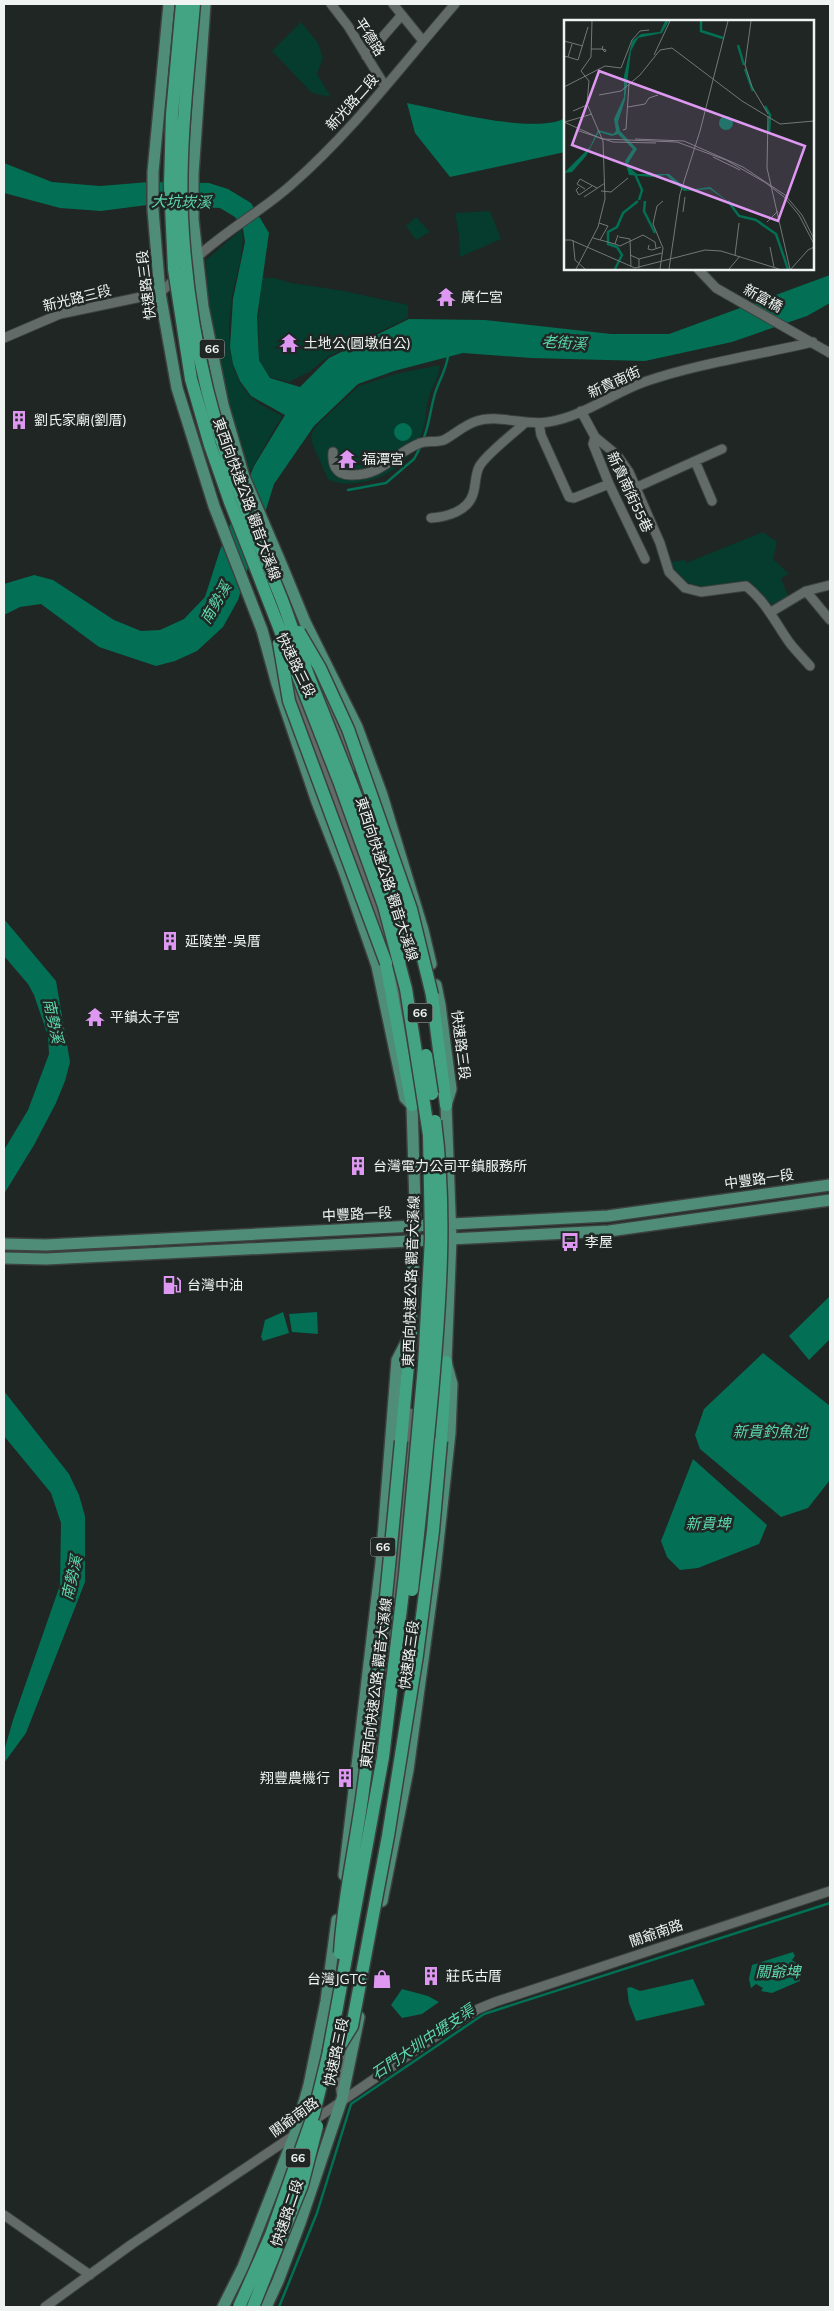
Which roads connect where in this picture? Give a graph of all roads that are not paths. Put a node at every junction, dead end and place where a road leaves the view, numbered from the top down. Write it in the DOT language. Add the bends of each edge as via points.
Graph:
graph roads {
  1 [pos="169,4"];
  2 [pos="182,4"];
  3 [pos="194,4"];
  4 [pos="205,4"];
  5 [pos="330,4"];
  6 [pos="393,4"];
  7 [pos="455,4"];
  8 [pos="400,17"];
  9 [pos="423,41"];
  10 [pos="366,56"];
  11 [pos="385,86"];
  12 [pos="197,257"];
  13 [pos="699,270"];
  14 [pos="160,293"];
  15 [pos="4,338"];
  16 [pos="813,342"];
  17 [pos="830,353"];
  18 [pos="582,411"];
  19 [pos="539,422"];
  20 [pos="525,423"];
  21 [pos="595,437"];
  22 [pos="722,450"];
  23 [pos="333,452"];
  24 [pos="695,461"];
  25 [pos="609,484"];
  26 [pos="636,488"];
  27 [pos="712,501"];
  28 [pos="431,518"];
  29 [pos="645,559"];
  30 [pos="830,585"];
  31 [pos="806,590"];
  32 [pos="279,610"];
  33 [pos="772,612"];
  34 [pos="830,620"];
  35 [pos="305,622"];
  36 [pos="262,630"];
  37 [pos="810,666"];
  38 [pos="375,776"];
  39 [pos="361,782"];
  40 [pos="333,793"];
  41 [pos="317,802"];
  42 [pos="412,1105"];
  43 [pos="446,1105"];
  44 [pos="830,1185"];
  45 [pos="777,1192"];
  46 [pos="830,1200"];
  47 [pos="780,1207"];
  48 [pos="451,1223"];
  49 [pos="414,1225"];
  50 [pos="451,1239"];
  51 [pos="414,1240"];
  52 [pos="4,1244"];
  53 [pos="4,1258"];
  54 [pos="411,1333"];
  55 [pos="446,1362"];
  56 [pos="381,1563"];
  57 [pos="399,1566"];
  58 [pos="422,1569"];
  59 [pos="435,1571"];
  60 [pos="357,1763"];
  61 [pos="375,1765"];
  62 [pos="394,1768"];
  63 [pos="408,1770"];
  64 [pos="830,1890"];
  65 [pos="338,2003"];
  66 [pos="320,2031"];
  67 [pos="336,2052"];
  68 [pos="342,2100"];
  69 [pos="295,2134"];
  70 [pos="4,2215"];
  71 [pos="90,2274"];
  72 [pos="44,2307"];
  73 [pos="223,2307"];
  74 [pos="239,2307"];
  75 [pos="253,2307"];
  76 [pos="266,2307"];
  1 -- 14 [label="main road, 快速路三段 / 66" via="153,172"];
  2 -- 32 [label="highway, 東西向快速公路 觀音大溪線 / 66, bridge" via="172,114 170,185 174,269 191,379 210,445 246,545"];
  3 -- 32 [label="highway, 東西向快速公路 觀音大溪線 / 66, bridge" via="184,130 182,215 186,269 207,390"];
  4 -- 12 [label="main road, 66" via="193,174"];
  5 -- 10 [label="street, 平德路"];
  6 -- 9 [label="street"];
  7 -- 9 [label="street, 新光路二段"];
  8 -- 10 [label="street"];
  9 -- 11 [label="street, 新光路二段"];
  10 -- 11 [label="street, 平德路"];
  11 -- 12 [label="street, 新光路二段" via="291,185"];
  12 -- 14 [label="street, 新光路二段"];
  12 -- 35 [label="main road, 快速路三段 / 66" via="203,307 223,405 244,476"];
  13 -- 16 [label="street, 新富橋" via="716,288"];
  14 -- 15 [label="street, 新光路三段" via="60,314"];
  14 -- 36 [label="main road, 快速路三段 / 66" via="177,388 200,464"];
  16 -- 17 [label="street, 新富橋"];
  16 -- 18 [label="street, 新貴南街" via="679,371 644,382"];
  18 -- 19 [label="street, 新貴南街"];
  18 -- 21 [label="street"];
  19 -- 20 [label="street, 新貴南街"];
  19 -- 25 [label="street" via="541,435 569,497"];
  20 -- 23 [label="street, 新貴南街" via="485,419 462,427 443,440 424,442 385,467 358,474 349,475 336,470 332,462"];
  20 -- 28 [label="street" via="479,466 473,495 466,505 442,517"];
  21 -- 25 [label="street, 新貴南街55巷" via="593,444"];
  21 -- 26 [label="street" via="617,455"];
  22 -- 24 [label="street"];
  24 -- 26 [label="street"];
  24 -- 27 [label="street"];
  25 -- 29 [label="street, 新貴南街55巷"];
  26 -- 33 [label="street" via="669,572 685,588 701,592 746,586"];
  30 -- 31 [label="street"];
  31 -- 33 [label="street"];
  31 -- 34 [label="street"];
  32 -- 42 [label="highway, bridge" via="289,701 386,963"];
  32 -- 43 [label="highway, bridge" via="320,668 348,729 411,909 432,994"];
  32 -- 65 [label="highway, 東西向快速公路 觀音大溪線 / 66, bridge" via="399,957 414,1027 429,1136 431,1238 428,1298 405,1576 383,1758"];
  32 -- 67 [label="highway, 東西向快速公路 觀音大溪線 / 66, bridge" via="396,911 419,1008 438,1142 441,1193 438,1322 425,1476 399,1700"];
  33 -- 37 [label="street" via="790,643"];
  35 -- 38 [label="main road, 快速路三段 / 66" via="357,727"];
  35 -- 39 [label="street, 快速路三段" via="320,682"];
  36 -- 40 [label="street, 快速路三段" via="291,683"];
  36 -- 41 [label="main road, 快速路三段 / 66"];
  38 -- 39 [label="street"];
  38 -- 43 [label="main road, 快速路三段 / 66" via="423,930 440,1005 451,1089"];
  39 -- 40 [label="street"];
  39 -- 43 [label="street, 快速路三段" via="408,920 428,1003 439,1092"];
  40 -- 41 [label="street"];
  40 -- 42 [label="street, 快速路三段" via="396,970 416,1088"];
  41 -- 42 [label="main road, 快速路三段 / 66" via="377,966 405,1098"];
  42 -- 49 [label="main road, 快速路三段 / 66"];
  43 -- 48 [label="main road, 快速路三段 / 66"];
  44 -- 45 [label="main road, 中豐路一段"];
  45 -- 47 [label="main road"];
  45 -- 48 [label="main road, 中豐路一段" via="608,1216"];
  46 -- 47 [label="main road, 中豐路一段"];
  47 -- 50 [label="main road, 中豐路一段" via="609,1231"];
  48 -- 49 [label="main road, 中豐路一段"];
  48 -- 50 [label="main road, 快速路三段 / 66"];
  49 -- 51 [label="main road, 快速路三段 / 66"];
  49 -- 52 [label="main road, 中豐路一段" via="46,1246"];
  50 -- 51 [label="main road, 中豐路一段"];
  50 -- 55 [label="main road, 快速路三段 / 66"];
  51 -- 53 [label="main road, 中豐路一段" via="46,1259"];
  51 -- 54 [label="main road, 快速路三段 / 66"];
  54 -- 56 [label="main road, 快速路三段 / 66" via="397,1360"];
  54 -- 57 [label="street, 快速路三段" via="413,1367"];
  54 -- 65 [label="highway, bridge" via="386,1611 342,1924"];
  55 -- 58 [label="street, 快速路三段" via="438,1383"];
  55 -- 59 [label="main road, 快速路三段 / 66" via="452,1384 450,1434"];
  55 -- 67 [label="highway, bridge" via="433,1531 404,1740 352,2026"];
  56 -- 57 [label="street"];
  56 -- 60 [label="main road, 快速路三段 / 66"];
  57 -- 58 [label="street"];
  57 -- 61 [label="street, 快速路三段"];
  58 -- 59 [label="street"];
  58 -- 62 [label="street, 快速路三段"];
  59 -- 63 [label="main road, 快速路三段 / 66"];
  60 -- 61 [label="street"];
  60 -- 66 [label="main road, 快速路三段 / 66"];
  61 -- 62 [label="street"];
  61 -- 66 [label="street, 快速路三段" via="328,2024"];
  62 -- 63 [label="street"];
  62 -- 68 [label="street, 快速路三段" via="339,2070"];
  63 -- 68 [label="main road, 快速路三段 / 66"];
  64 -- 68 [label="street, 關爺南路" via="478,2009"];
  65 -- 74 [label="highway, 東西向快速公路 觀音大溪線 / 66, bridge" via="314,2113 271,2235"];
  66 -- 69 [label="main road, 快速路三段 / 66" via="310,2084"];
  67 -- 75 [label="highway, 東西向快速公路 觀音大溪線 / 66, bridge" via="302,2185"];
  68 -- 69 [label="street, 關爺南路"];
  68 -- 76 [label="main road, 快速路二段 / 66" via="300,2223"];
  69 -- 71 [label="street, 關爺南路"];
  69 -- 73 [label="main road, 快速路二段 / 66"];
  70 -- 71 [label="street"];
  71 -- 72 [label="street, 關爺南路"];
}
